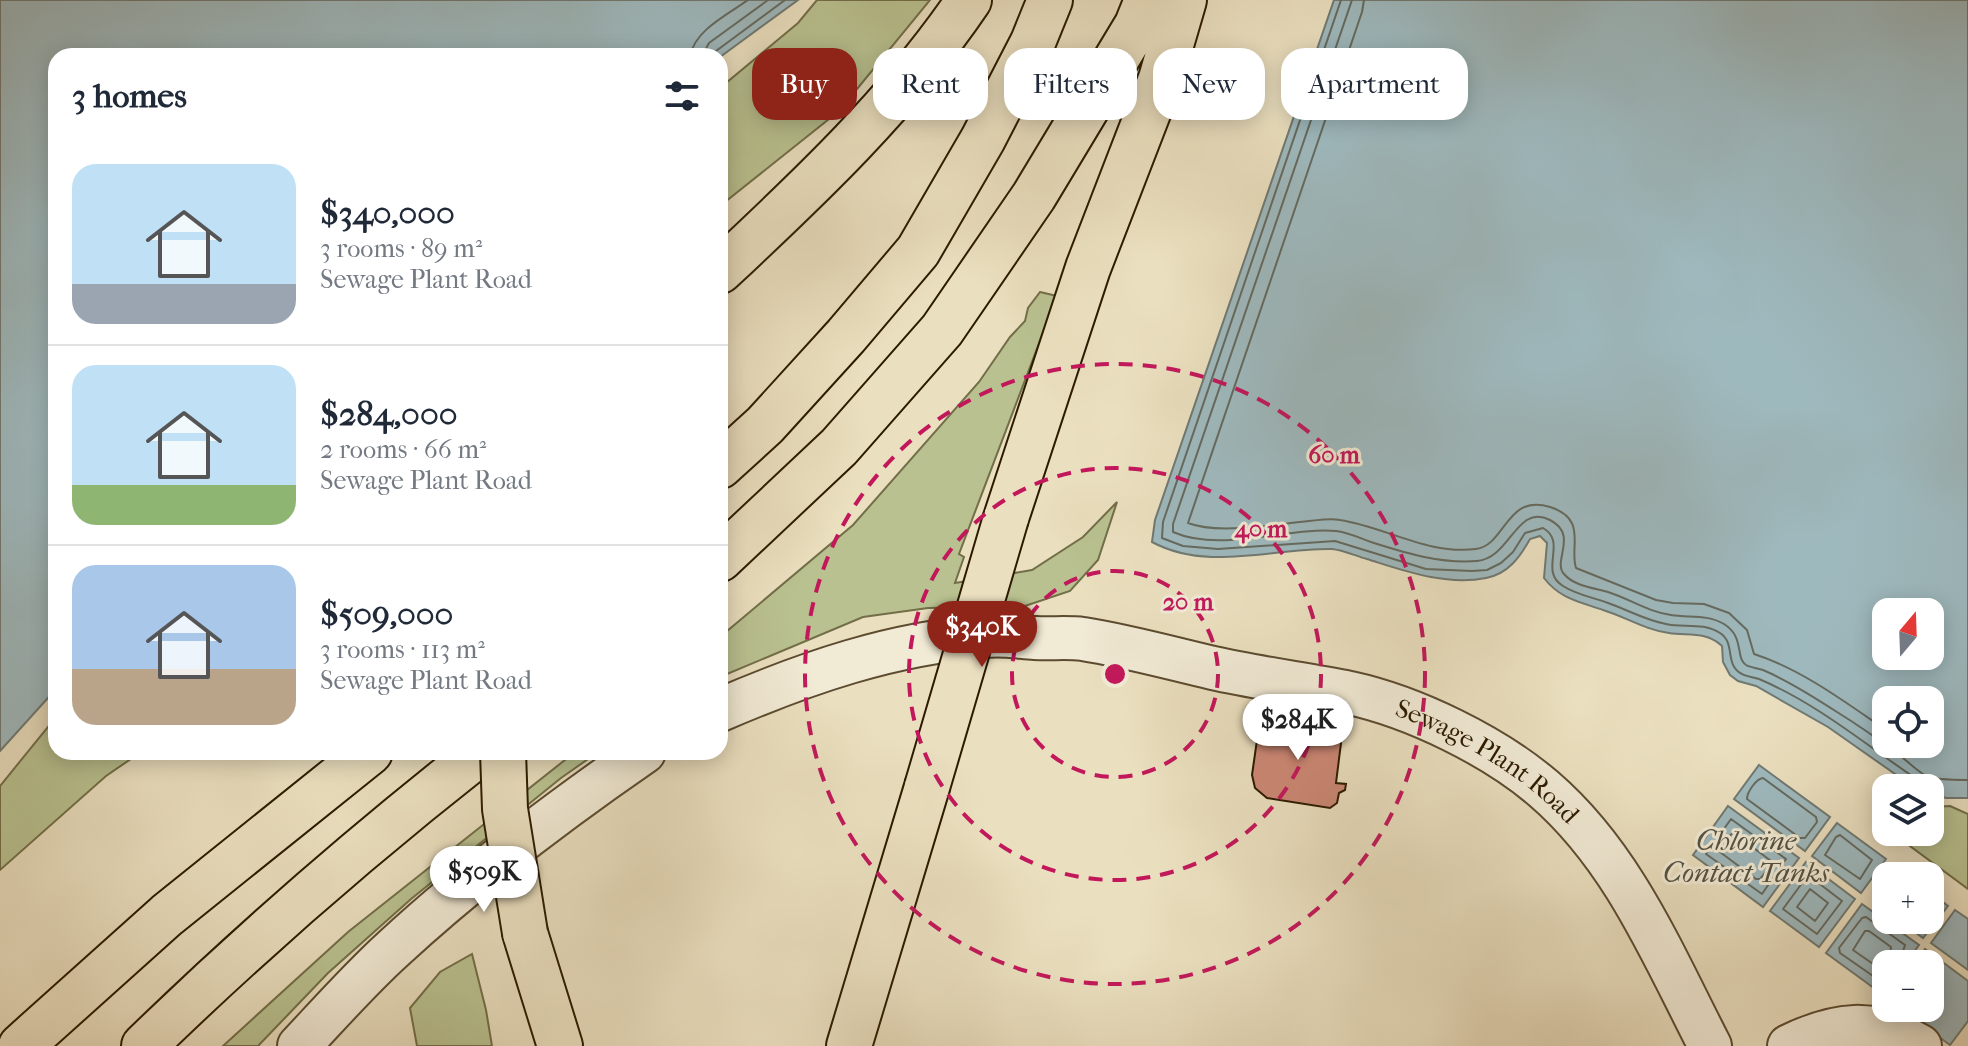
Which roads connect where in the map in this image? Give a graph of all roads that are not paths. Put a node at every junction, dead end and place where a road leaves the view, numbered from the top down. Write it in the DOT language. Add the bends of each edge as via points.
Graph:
graph roads {
  1 [pos="969,0"];
  2 [pos="1050,0"];
  3 [pos="1147,0"];
  4 [pos="1184,0"];
  5 [pos="728,263"];
  6 [pos="728,459"];
  7 [pos="728,551"];
  8 [pos="728,707"];
  9 [pos="359,760"];
  10 [pos="471,760"];
  11 [pos="503,760"];
  12 [pos="633,760"];
  13 [pos="525,933"];
  14 [pos="21,1046"];
  15 [pos="144,1046"];
  16 [pos="299,1046"];
  17 [pos="538,1046"];
  18 [pos="560,1046"];
  19 [pos="849,1046"];
  20 [pos="1710,1046"];
  21 [pos="1789,1046"];
  22 [pos="1920,1046"];
  1 -- 5 [label="highway" via="859,134"];
  2 -- 6 [label="highway" via="983,139 918,251 765,425"];
  3 -- 7 [label="highway" via="1034,196 942,330 839,447"];
  4 -- 19 [label="highway, bridge" via="1006,518"];
  8 -- 20 [label="street, Sewage Plant Road" via="865,657 991,635 1080,638 1352,694 1459,733 1543,788 1619,875"];
  9 -- 14 [label="highway" via="157,923"];
  10 -- 15 [label="highway" via="321,884"];
  11 -- 13 [label="highway, bridge" via="505,809"];
  12 -- 16 [label="street" via="453,896 391,950"];
  13 -- 17 [label="highway"];
  13 -- 18 [label="highway"];
  21 -- 22 [label="street" via="1844,1026 1893,1033"];
}
